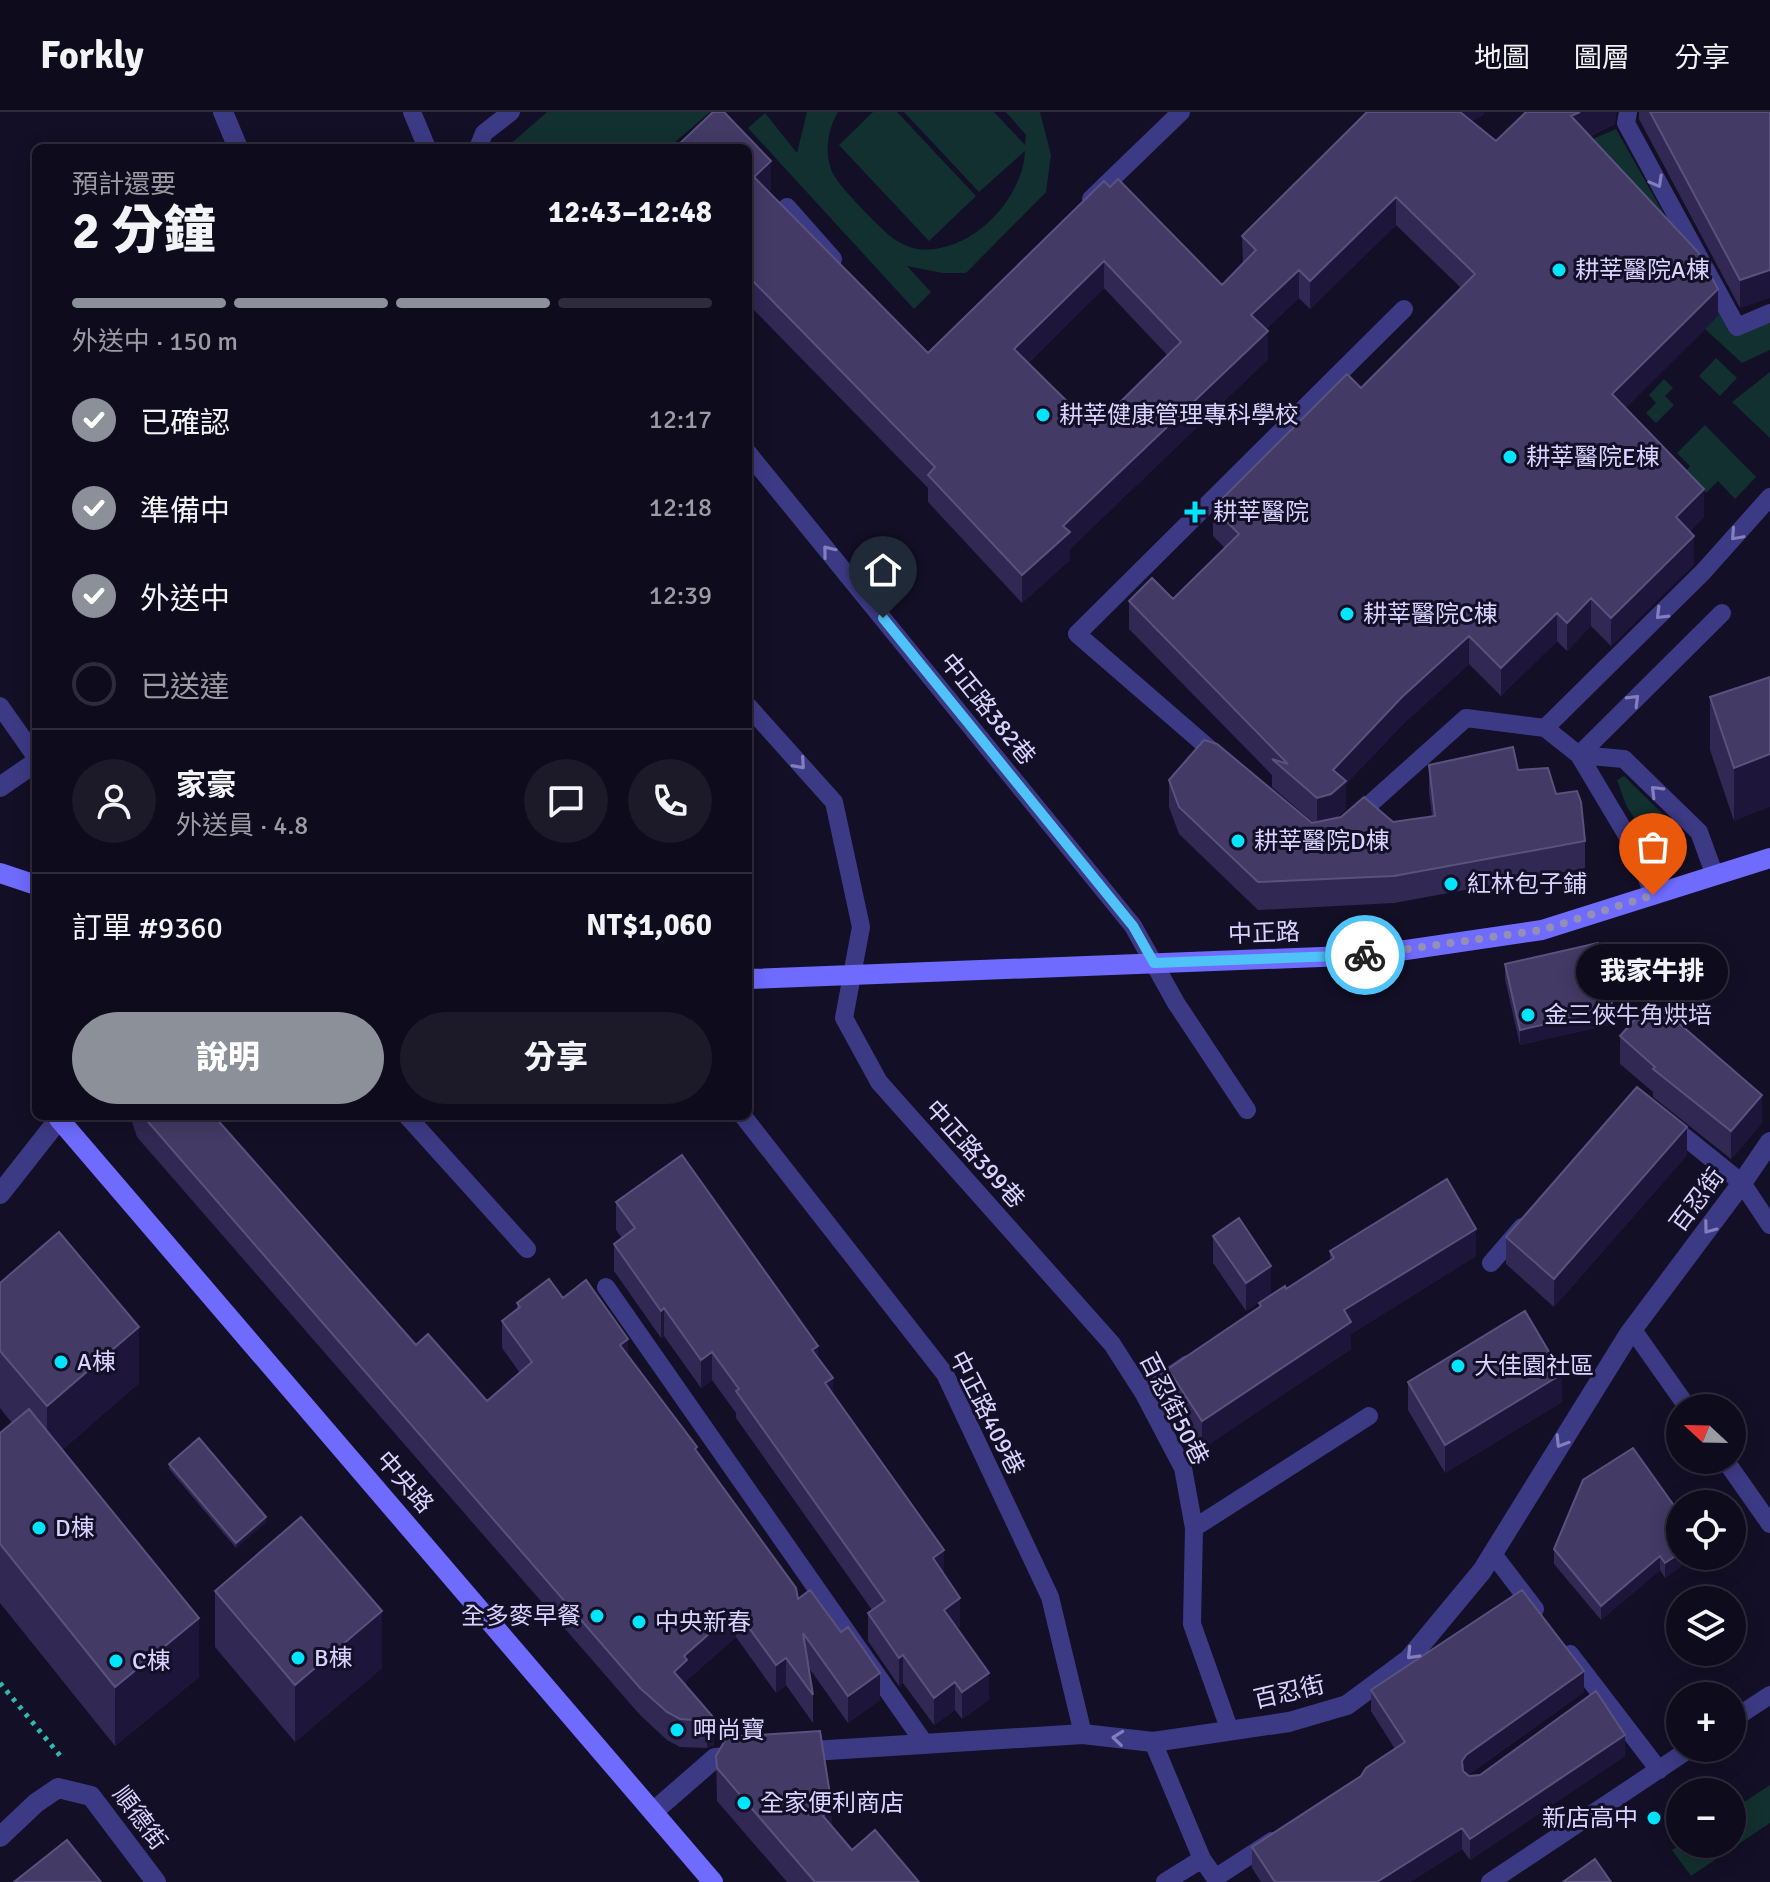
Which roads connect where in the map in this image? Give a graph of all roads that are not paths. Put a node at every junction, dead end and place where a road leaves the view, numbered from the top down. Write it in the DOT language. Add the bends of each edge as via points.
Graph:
graph roads {
  1 [pos="223,112"];
  2 [pos="412,112"];
  3 [pos="511,112"];
  4 [pos="1181,112"];
  5 [pos="1628,112"];
  6 [pos="236,144"];
  7 [pos="425,144"];
  8 [pos="480,144"];
  9 [pos="787,207"];
  10 [pos="1080,209"];
  11 [pos="850,278"];
  12 [pos="1404,309"];
  13 [pos="1770,313"];
  14 [pos="752,458"];
  15 [pos="1770,497"];
  16 [pos="1722,613"];
  17 [pos="0,706"];
  18 [pos="752,710"];
  19 [pos="1545,728"];
  20 [pos="32,753"];
  21 [pos="1579,755"];
  22 [pos="32,762"];
  23 [pos="1231,767"];
  24 [pos="0,787"];
  25 [pos="1337,833"];
  26 [pos="1770,858"];
  27 [pos="0,873"];
  28 [pos="1715,876"];
  29 [pos="32,884"];
  30 [pos="1653,895"];
  31 [pos="1154,963"];
  32 [pos="852,975"];
  33 [pos="752,979"];
  34 [pos="1247,1110"];
  35 [pos="1659,1117"];
  36 [pos="58,1120"];
  37 [pos="62,1120"];
  38 [pos="411,1120"];
  39 [pos="746,1120"];
  40 [pos="1770,1142"];
  41 [pos="1742,1183"];
  42 [pos="0,1194"];
  43 [pos="1532,1216"];
  44 [pos="1770,1225"];
  45 [pos="527,1249"];
  46 [pos="1491,1263"];
  47 [pos="606,1287"];
  48 [pos="1633,1330"];
  49 [pos="1112,1344"];
  50 [pos="1207,1351"];
  51 [pos="1144,1394"];
  52 [pos="1678,1394"];
  53 [pos="1369,1416"];
  54 [pos="1735,1474"];
  55 [pos="1770,1524"];
  56 [pos="1194,1528"];
  57 [pos="1493,1554"];
  58 [pos="1770,1695"];
  59 [pos="1746,1711"];
  60 [pos="1230,1731"];
  61 [pos="1083,1734"];
  62 [pos="1153,1742"];
  63 [pos="925,1744"];
  64 [pos="1671,1762"];
  65 [pos="1659,1770"];
  66 [pos="653,1812"];
  67 [pos="1291,1828"];
  68 [pos="0,1837"];
  69 [pos="1202,1859"];
  70 [pos="1217,1880"];
  71 [pos="156,1882"];
  72 [pos="713,1882"];
  73 [pos="1165,1882"];
  74 [pos="1490,1882"];
  1 -- 6 [label="street"];
  2 -- 7 [label="lane"];
  3 -- 8 [label="lane" via="484,133"];
  4 -- 10 [label="lane"];
  5 -- 13 [label="lane, one-way" via="1626,123 1737,327"];
  9 -- 11 [label="lane"];
  12 -- 23 [label="lane" via="1077,634"];
  31 -- 14 [label="lane, 中正路382巷, one-way" via="1133,926"];
  15 -- 19 [label="lane, one-way" via="1703,572"];
  21 -- 16 [label="lane, one-way"];
  17 -- 20 [label="lane"];
  18 -- 32 [label="lane, 中正路399巷, one-way" via="834,802 861,927"];
  19 -- 21 [label="lane"];
  19 -- 25 [label="lane" via="1466,718"];
  28 -- 21 [label="lane, one-way" via="1699,832 1624,759"];
  21 -- 30 [label="lane" via="1638,854"];
  22 -- 24 [label="street"];
  26 -- 28 [label="street, 中正路"];
  27 -- 29 [label="street"];
  28 -- 30 [label="street, 中正路"];
  30 -- 31 [label="street, 中正路" via="1542,930 1372,955"];
  31 -- 32 [label="street, 中正路"];
  31 -- 34 [label="lane, 中正路382巷"];
  32 -- 33 [label="street, 中正路"];
  32 -- 49 [label="lane, 中正路399巷" via="844,1018 879,1082"];
  35 -- 41 [label="lane"];
  36 -- 42 [label="street"];
  37 -- 66 [label="street, 中央路"];
  38 -- 45 [label="lane"];
  39 -- 61 [label="lane, 中正路409巷" via="945,1374 1050,1597"];
  40 -- 41 [label="street, 百忍街"];
  41 -- 44 [label="lane"];
  41 -- 48 [label="street, 百忍街, one-way"];
  43 -- 46 [label="lane"];
  47 -- 63 [label="lane"];
  48 -- 52 [label="lane"];
  48 -- 57 [label="street, 百忍街, one-way"];
  49 -- 51 [label="lane, 百忍街50巷"];
  50 -- 51 [label="lane"];
  51 -- 56 [label="lane, 百忍街50巷" via="1183,1468"];
  53 -- 56 [label="lane"];
  54 -- 55 [label="lane"];
  56 -- 60 [label="lane, 百忍街50巷" via="1192,1624"];
  57 -- 60 [label="street, 百忍街, one-way" via="1409,1659 1347,1705 1289,1722"];
  57 -- 65 [label="lane" via="1594,1698"];
  58 -- 59 [label="lane"];
  60 -- 62 [label="street, 百忍街"];
  62 -- 61 [label="street, 百忍街, one-way"];
  61 -- 63 [label="street, 百忍街"];
  62 -- 69 [label="lane"];
  63 -- 66 [label="street, 百忍街" via="715,1758"];
  64 -- 65 [label="lane"];
  65 -- 74 [label="lane"];
  66 -- 72 [label="street, 中央路"];
  67 -- 70 [label="lane"];
  68 -- 71 [label="street, 順德街" via="58,1788 82,1792 91,1796"];
  69 -- 70 [label="lane"];
  69 -- 73 [label="lane"];
}
